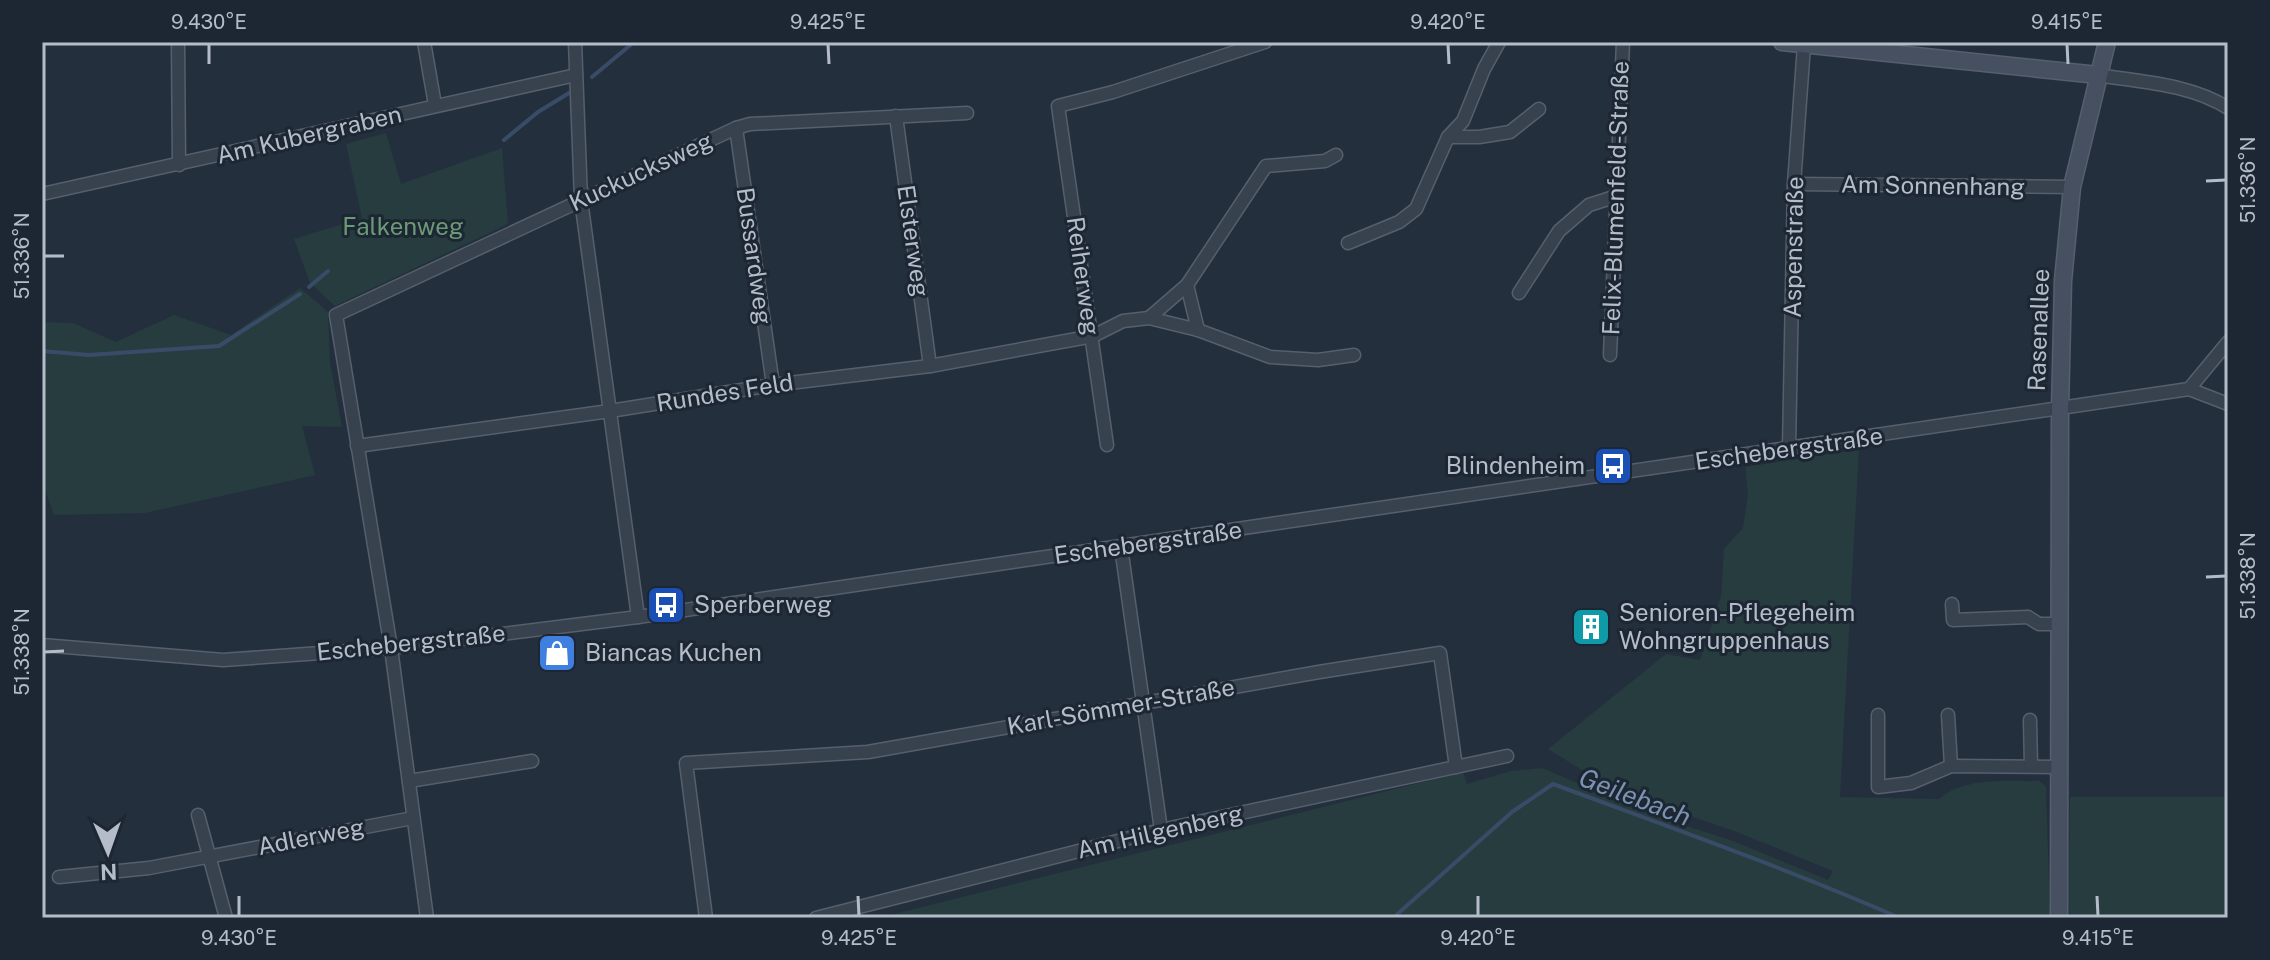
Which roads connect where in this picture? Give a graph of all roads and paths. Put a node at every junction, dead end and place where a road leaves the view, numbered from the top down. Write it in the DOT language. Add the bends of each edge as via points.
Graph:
graph roads {
  1 [pos="178,42"];
  2 [pos="424,42"];
  3 [pos="575,42"];
  4 [pos="1265,42"];
  5 [pos="1499,42"];
  6 [pos="1623,42"];
  7 [pos="1782,42"];
  8 [pos="2107,42"];
  9 [pos="1804,45"];
  10 [pos="576,75"];
  11 [pos="2098,75"];
  12 [pos="435,105"];
  13 [pos="2228,108"];
  14 [pos="1539,109"];
  15 [pos="967,113"];
  16 [pos="896,116"];
  17 [pos="736,128"];
  18 [pos="1448,137"];
  19 [pos="1336,155"];
  20 [pos="179,165"];
  21 [pos="1794,184"];
  22 [pos="2072,187"];
  23 [pos="42,194"];
  24 [pos="1614,197"];
  25 [pos="581,200"];
  26 [pos="1348,243"];
  27 [pos="1187,285"];
  28 [pos="1519,293"];
  29 [pos="1149,318"];
  30 [pos="1198,330"];
  31 [pos="1093,336"];
  32 [pos="2228,342"];
  33 [pos="1354,355"];
  34 [pos="1610,355"];
  35 [pos="930,366"];
  36 [pos="773,385"];
  37 [pos="2189,389"];
  38 [pos="2228,404"];
  39 [pos="2060,410"];
  40 [pos="610,411"];
  41 [pos="1107,445"];
  42 [pos="357,446"];
  43 [pos="1789,449"];
  44 [pos="1121,547"];
  45 [pos="1952,604"];
  46 [pos="638,617"];
  47 [pos="2060,624"];
  48 [pos="42,645"];
  49 [pos="391,648"];
  50 [pos="1142,704"];
  51 [pos="1878,715"];
  52 [pos="1948,715"];
  53 [pos="2030,720"];
  54 [pos="1507,756"];
  55 [pos="532,761"];
  56 [pos="1951,766"];
  57 [pos="2031,766"];
  58 [pos="1456,767"];
  59 [pos="2059,767"];
  60 [pos="409,781"];
  61 [pos="198,815"];
  62 [pos="413,818"];
  63 [pos="1161,830"];
  64 [pos="208,856"];
  65 [pos="59,877"];
  66 [pos="226,918"];
  67 [pos="427,918"];
  68 [pos="706,918"];
  69 [pos="816,918"];
  70 [pos="2059,918"];
  1 -- 20 [label="street"];
  2 -- 12 [label="street"];
  3 -- 10 [label="street"];
  4 -- 31 [label="street, Reiherweg" via="1058,106"];
  5 -- 18 [label="street" via="1463,121"];
  6 -- 24 [label="street, Felix-Blumenfeld-Straße"];
  7 -- 9 [label="main road"];
  8 -- 11 [label="main road, Rasenallee"];
  9 -- 11 [label="main road"];
  9 -- 21 [label="street, Aspenstraße"];
  10 -- 12 [label="street, Am Kubergraben"];
  10 -- 25 [label="street"];
  11 -- 13 [label="street" via="2164,85"];
  11 -- 22 [label="main road, Rasenallee"];
  12 -- 20 [label="street, Am Kubergraben"];
  14 -- 18 [label="street" via="1510,132"];
  15 -- 16 [label="street, Kuckucksweg"];
  16 -- 17 [label="street, Kuckucksweg"];
  16 -- 35 [label="street, Elsterweg"];
  17 -- 25 [label="street, Kuckucksweg"];
  17 -- 36 [label="street, Bussardweg"];
  18 -- 26 [label="street" via="1416,209 1399,222"];
  19 -- 27 [label="street" via="1325,161 1266,166"];
  20 -- 23 [label="street, Am Kubergraben"];
  21 -- 22 [label="street, Am Sonnenhang"];
  21 -- 43 [label="street, Aspenstraße"];
  22 -- 39 [label="main road, Rasenallee"];
  24 -- 28 [label="street" via="1589,205 1559,231"];
  24 -- 34 [label="street, Felix-Blumenfeld-Straße"];
  25 -- 40 [label="street"];
  25 -- 42 [label="street, Kuckucksweg" via="336,315"];
  27 -- 29 [label="street"];
  27 -- 30 [label="street"];
  29 -- 30 [label="street"];
  29 -- 31 [label="street, Rundes Feld" via="1123,321"];
  30 -- 33 [label="street" via="1270,357 1318,360"];
  31 -- 35 [label="street, Rundes Feld"];
  31 -- 41 [label="street, Reiherweg"];
  32 -- 37 [label="street"];
  35 -- 36 [label="street, Rundes Feld"];
  36 -- 40 [label="street, Rundes Feld"];
  37 -- 38 [label="street"];
  37 -- 39 [label="street, Eschebergstraße"];
  39 -- 43 [label="street, Eschebergstraße"];
  39 -- 47 [label="main road, Rasenallee"];
  40 -- 42 [label="street, Rundes Feld"];
  40 -- 46 [label="street"];
  42 -- 49 [label="street"];
  43 -- 44 [label="street, Eschebergstraße"];
  44 -- 46 [label="street, Eschebergstraße"];
  44 -- 50 [label="street"];
  45 -- 47 [label="street" via="1953,620 2028,617 2039,624"];
  46 -- 49 [label="street, Eschebergstraße"];
  47 -- 59 [label="main road, Rasenallee"];
  48 -- 49 [label="street, Eschebergstraße" via="223,660"];
  49 -- 60 [label="street"];
  50 -- 58 [label="street, Karl-Sömmer-Straße" via="1440,653"];
  50 -- 63 [label="street"];
  50 -- 68 [label="street, Karl-Sömmer-Straße" via="868,752 686,763"];
  51 -- 56 [label="street" via="1878,787 1911,783"];
  52 -- 56 [label="street"];
  53 -- 57 [label="street"];
  54 -- 58 [label="street, Am Hilgenberg"];
  55 -- 60 [label="street"];
  56 -- 57 [label="street"];
  57 -- 59 [label="street"];
  58 -- 63 [label="street, Am Hilgenberg"];
  59 -- 70 [label="main road, Rasenallee"];
  60 -- 62 [label="street"];
  61 -- 64 [label="street"];
  62 -- 64 [label="street, Adlerweg"];
  62 -- 67 [label="street"];
  63 -- 69 [label="street, Am Hilgenberg"];
  64 -- 65 [label="street, Adlerweg"];
  64 -- 66 [label="street"];
}
